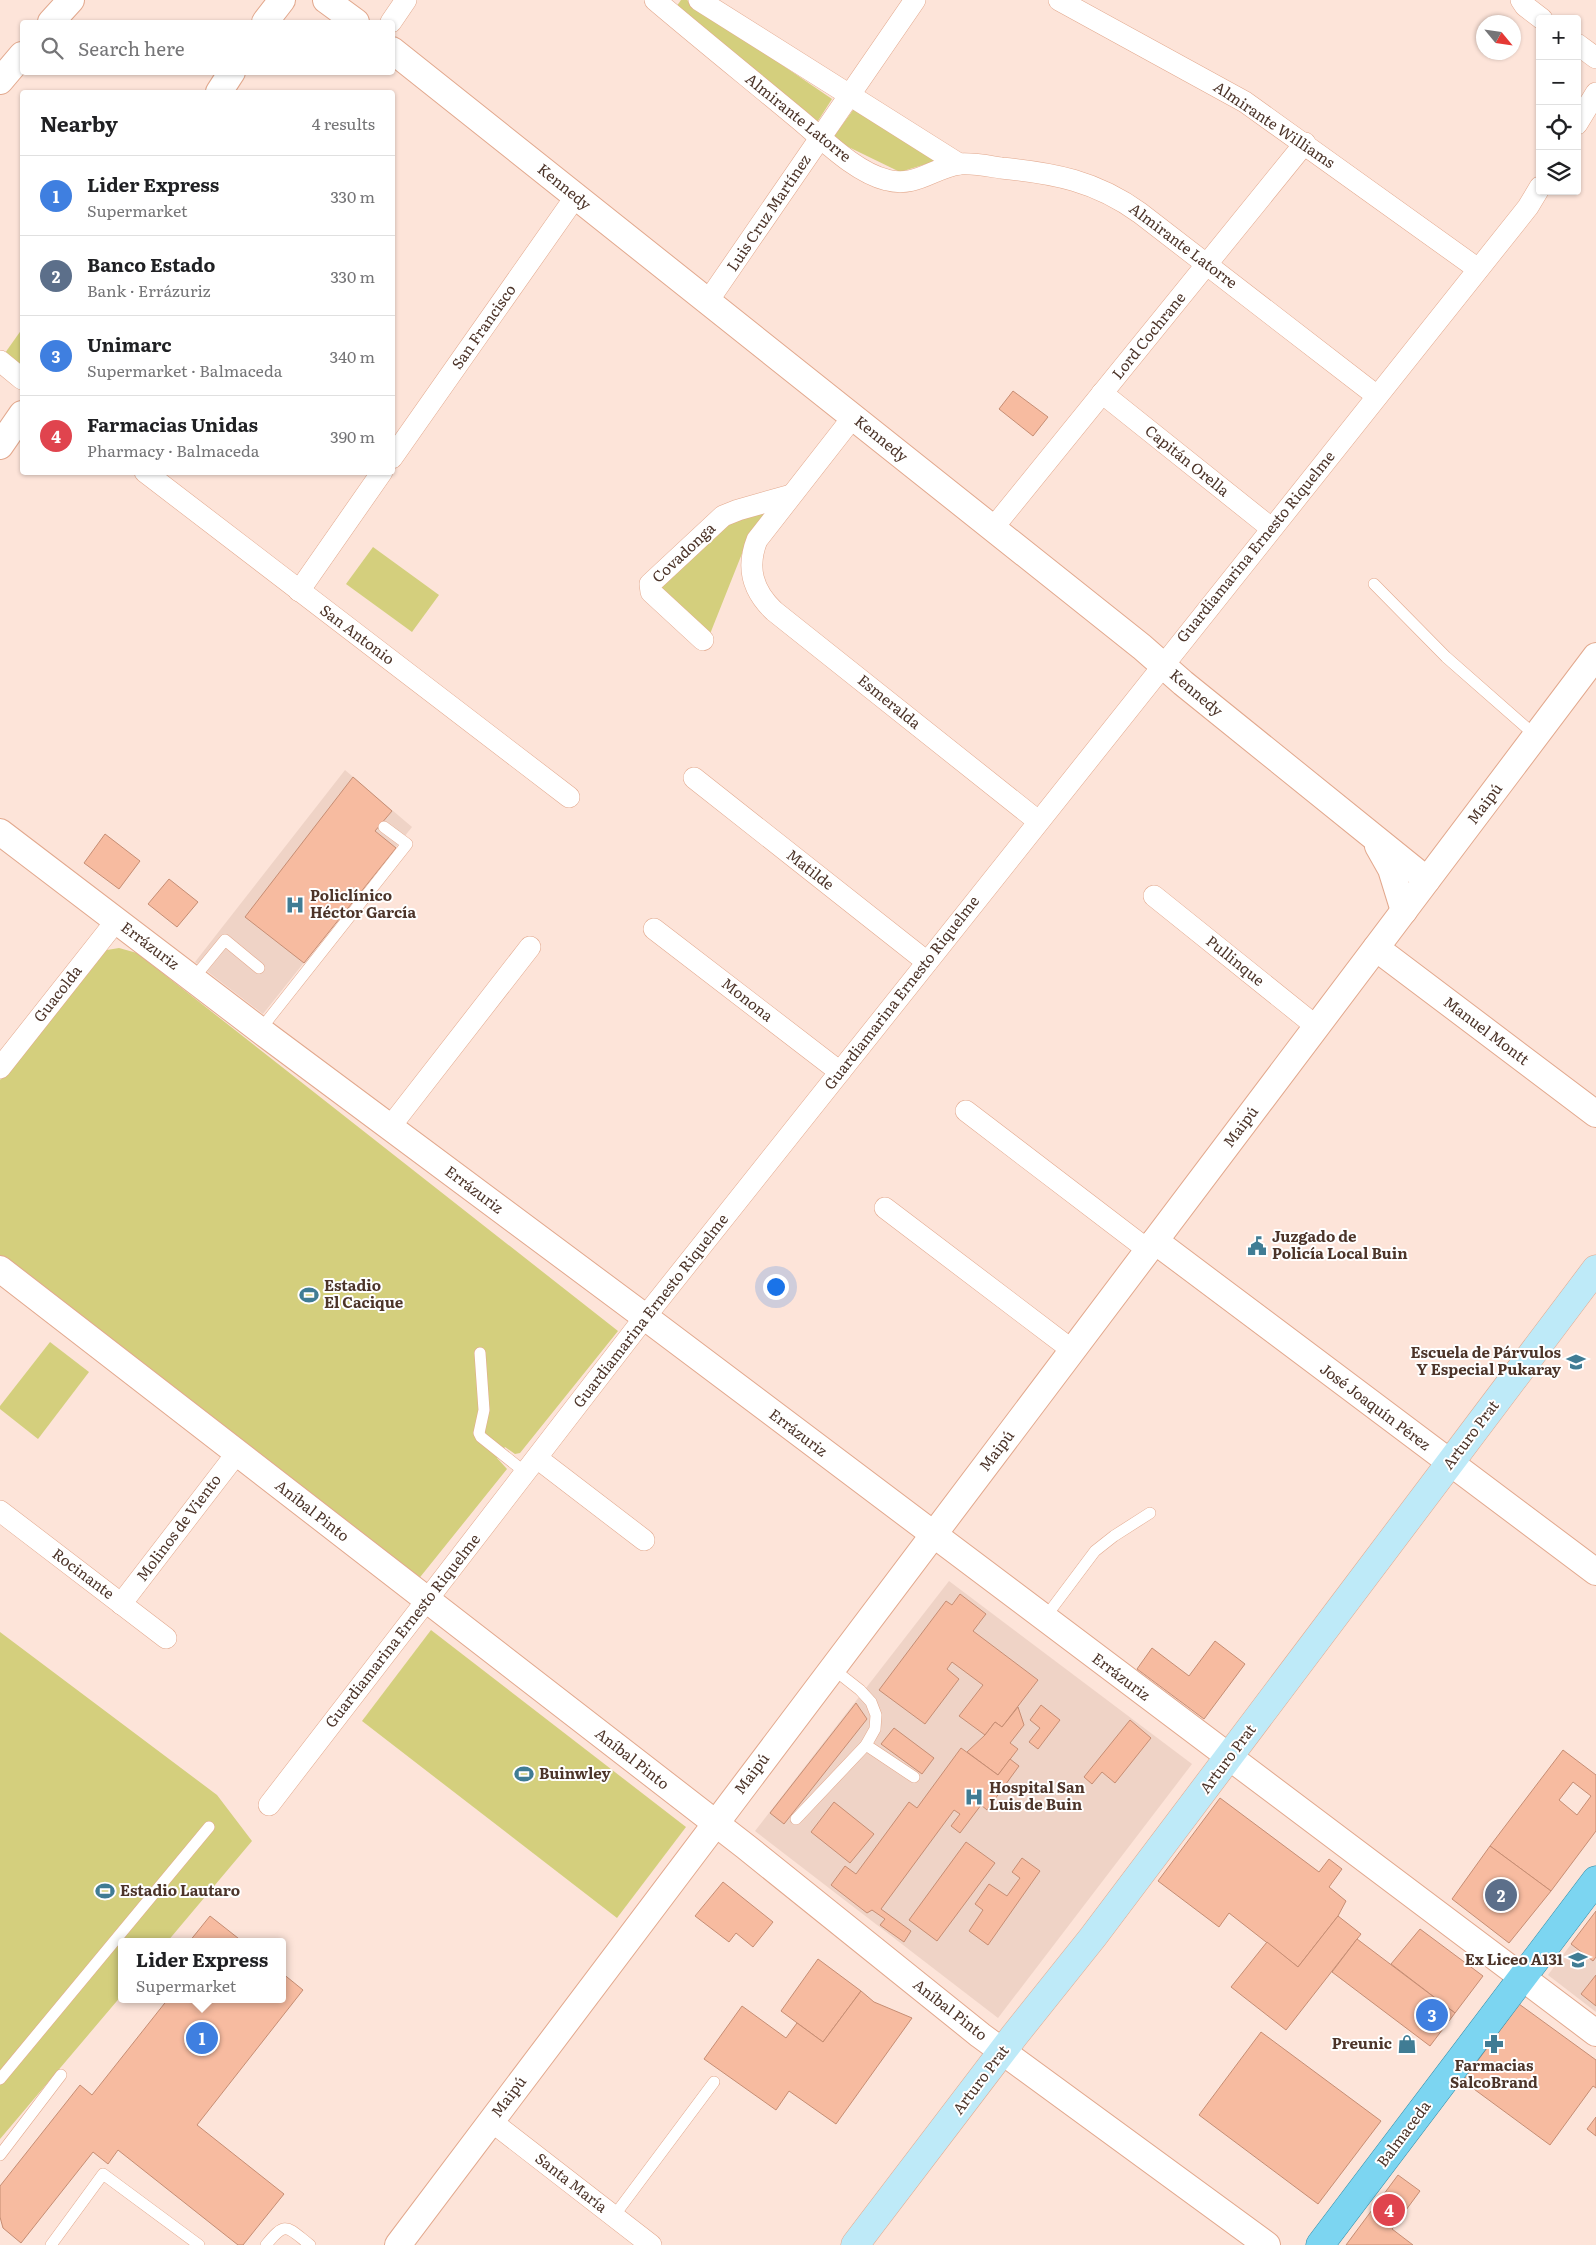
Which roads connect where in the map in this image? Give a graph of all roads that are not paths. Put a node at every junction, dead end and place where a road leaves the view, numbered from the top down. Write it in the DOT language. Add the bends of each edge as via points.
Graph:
graph roads {
  1 [pos="71,0"];
  2 [pos="282,0"];
  3 [pos="326,0"];
  4 [pos="406,0"];
  5 [pos="654,0"];
  6 [pos="699,0"];
  7 [pos="915,0"];
  8 [pos="1059,0"];
  9 [pos="1521,0"];
  10 [pos="1537,15"];
  11 [pos="53,20"];
  12 [pos="267,20"];
  13 [pos="353,20"];
  14 [pos="392,20"];
  15 [pos="1581,47"];
  16 [pos="395,52"];
  17 [pos="20,57"];
  18 [pos="1596,58"];
  19 [pos="230,75"];
  20 [pos="0,81"];
  21 [pos="220,90"];
  22 [pos="1596,93"];
  23 [pos="850,95"];
  24 [pos="1581,117"];
  25 [pos="821,137"];
  26 [pos="1305,143"];
  27 [pos="959,164"];
  28 [pos="1536,194"];
  29 [pos="576,196"];
  30 [pos="1207,265"];
  31 [pos="1478,269"];
  32 [pos="708,301"];
  33 [pos="0,361"];
  34 [pos="20,376"];
  35 [pos="1102,393"];
  36 [pos="1377,396"];
  37 [pos="20,417"];
  38 [pos="853,417"];
  39 [pos="0,446"];
  40 [pos="395,454"];
  41 [pos="149,475"];
  42 [pos="380,475"];
  43 [pos="791,495"];
  44 [pos="993,528"];
  45 [pos="1272,528"];
  46 [pos="1374,584"];
  47 [pos="300,591"];
  48 [pos="703,640"];
  49 [pos="1596,656"];
  50 [pos="1162,665"];
  51 [pos="1536,736"];
  52 [pos="694,778"];
  53 [pos="569,797"];
  54 [pos="1038,821"];
  55 [pos="384,827"];
  56 [pos="0,832"];
  57 [pos="1366,832"];
  58 [pos="1427,880"];
  59 [pos="1154,896"];
  60 [pos="1404,911"];
  61 [pos="116,920"];
  62 [pos="654,929"];
  63 [pos="530,947"];
  64 [pos="1376,948"];
  65 [pos="927,962"];
  66 [pos="259,968"];
  67 [pos="193,979"];
  68 [pos="1317,1027"];
  69 [pos="260,1030"];
  70 [pos="0,1068"];
  71 [pos="840,1072"];
  72 [pos="966,1111"];
  73 [pos="1596,1114"];
  74 [pos="390,1127"];
  75 [pos="885,1208"];
  76 [pos="1152,1245"];
  77 [pos="0,1269"];
  78 [pos="1596,1269"];
  79 [pos="645,1318"];
  80 [pos="1072,1350"];
  81 [pos="480,1353"];
  82 [pos="237,1453"];
  83 [pos="1450,1462"];
  84 [pos="531,1465"];
  85 [pos="0,1511"];
  86 [pos="1150,1513"];
  87 [pos="933,1535"];
  88 [pos="644,1540"];
  89 [pos="1596,1572"];
  90 [pos="427,1600"];
  91 [pos="121,1604"];
  92 [pos="1044,1619"];
  93 [pos="166,1638"];
  94 [pos="832,1668"];
  95 [pos="866,1746"];
  96 [pos="1229,1758"];
  97 [pos="914,1777"];
  98 [pos="269,1805"];
  99 [pos="796,1819"];
  100 [pos="715,1823"];
  101 [pos="209,1826"];
  102 [pos="1596,1880"];
  103 [pos="1522,1978"];
  104 [pos="1596,2033"];
  105 [pos="1004,2051"];
  106 [pos="62,2076"];
  107 [pos="0,2079"];
  108 [pos="714,2082"];
  109 [pos="491,2120"];
  110 [pos="0,2155"];
  111 [pos="614,2216"];
  112 [pos="51,2245"];
  113 [pos="199,2245"];
  114 [pos="266,2245"];
  115 [pos="310,2245"];
  116 [pos="398,2245"];
  117 [pos="651,2245"];
  118 [pos="855,2245"];
  119 [pos="1267,2245"];
  120 [pos="1320,2245"];
  1 -- 11 [label="street"];
  2 -- 12 [label="street"];
  3 -- 13 [label="street"];
  4 -- 14 [label="street"];
  5 -- 25 [label="street, Almirante Latorre"];
  6 -- 23 [label="street, Almirante Latorre"];
  7 -- 23 [label="street, Luis Cruz Martínez"];
  8 -- 26 [label="street, Almirante Williams" via="1246,102"];
  9 -- 10 [label="street"];
  15 -- 18 [label="street"];
  16 -- 29 [label="street, Kennedy"];
  17 -- 20 [label="street"];
  19 -- 21 [label="street"];
  22 -- 24 [label="street"];
  23 -- 25 [label="street, Luis Cruz Martínez"];
  23 -- 27 [label="street, Almirante Latorre"];
  25 -- 27 [label="street, Almirante Latorre" via="866,172 888,181 912,181"];
  25 -- 32 [label="street, Luis Cruz Martínez"];
  26 -- 30 [label="street, Lord Cochrane"];
  26 -- 31 [label="street, Almirante Williams"];
  27 -- 30 [label="street, Almirante Latorre" via="1028,171 1089,184 1123,201"];
  28 -- 31 [label="street, Guardiamarina Ernesto Riquelme"];
  29 -- 32 [label="street, Kennedy"];
  29 -- 40 [label="street, San Francisco"];
  30 -- 35 [label="street, Lord Cochrane"];
  30 -- 36 [label="street, Almirante Latorre"];
  31 -- 36 [label="street, Guardiamarina Ernesto Riquelme"];
  32 -- 38 [label="street, Kennedy"];
  33 -- 34 [label="street"];
  35 -- 44 [label="street, Lord Cochrane"];
  35 -- 45 [label="street, Capitán Orella"];
  36 -- 45 [label="street, Guardiamarina Ernesto Riquelme"];
  37 -- 39 [label="street"];
  38 -- 43 [label="street"];
  38 -- 44 [label="street, Kennedy"];
  41 -- 47 [label="street, San Antonio"];
  42 -- 47 [label="street"];
  43 -- 48 [label="street, Covadonga" via="723,516 650,584 652,592"];
  43 -- 54 [label="street, Esmeralda" via="757,540 753,551 752,574 760,595 774,611"];
  44 -- 50 [label="street, Kennedy"];
  45 -- 50 [label="street, Guardiamarina Ernesto Riquelme"];
  46 -- 51 [label="lane" via="1446,657"];
  47 -- 53 [label="street, San Antonio"];
  49 -- 51 [label="street, Maipú"];
  50 -- 54 [label="street, Guardiamarina Ernesto Riquelme"];
  50 -- 57 [label="street, Kennedy"];
  51 -- 58 [label="street, Maipú"];
  52 -- 65 [label="street, Matilde"];
  54 -- 65 [label="street, Guardiamarina Ernesto Riquelme"];
  55 -- 69 [label="lane" via="407,844"];
  56 -- 61 [label="street, Errázuriz"];
  57 -- 58 [label="street, Kennedy"];
  57 -- 60 [label="street, Kennedy" via="1391,869"];
  58 -- 60 [label="street, Maipú"];
  59 -- 68 [label="street, Pullinque"];
  60 -- 64 [label="street, Maipú"];
  61 -- 67 [label="street, Errázuriz"];
  61 -- 70 [label="street, Guacolda"];
  62 -- 71 [label="street, Monona"];
  63 -- 74 [label="street"];
  64 -- 68 [label="street, Maipú"];
  64 -- 73 [label="street, Manuel Montt"];
  65 -- 71 [label="street, Guardiamarina Ernesto Riquelme"];
  66 -- 67 [label="lane" via="225,940"];
  67 -- 69 [label="street, Errázuriz"];
  68 -- 76 [label="street, Maipú"];
  69 -- 74 [label="street, Errázuriz"];
  71 -- 79 [label="street, Guardiamarina Ernesto Riquelme"];
  72 -- 76 [label="street"];
  74 -- 79 [label="street, Errázuriz"];
  75 -- 80 [label="street"];
  76 -- 80 [label="street, Maipú"];
  76 -- 83 [label="street, José Joaquín Pérez"];
  77 -- 82 [label="street, Aníbal Pinto"];
  78 -- 83 [label="main road, Arturo Prat"];
  79 -- 84 [label="street, Guardiamarina Ernesto Riquelme"];
  79 -- 87 [label="street, Errázuriz"];
  80 -- 87 [label="street, Maipú"];
  81 -- 84 [label="lane" via="484,1410 479,1432 481,1437"];
  82 -- 90 [label="street, Aníbal Pinto"];
  82 -- 91 [label="street, Molinos de Viento"];
  83 -- 89 [label="street, José Joaquín Pérez"];
  83 -- 96 [label="main road, Arturo Prat"];
  84 -- 88 [label="street"];
  84 -- 90 [label="street, Guardiamarina Ernesto Riquelme"];
  85 -- 91 [label="street, Rocinante"];
  86 -- 92 [label="lane" via="1095,1551"];
  87 -- 92 [label="street, Errázuriz"];
  87 -- 94 [label="street, Maipú"];
  90 -- 98 [label="street, Guardiamarina Ernesto Riquelme"];
  90 -- 100 [label="street, Aníbal Pinto"];
  91 -- 93 [label="street, Rocinante"];
  92 -- 96 [label="street, Errázuriz"];
  94 -- 95 [label="lane" via="860,1690 874,1708 875,1729"];
  94 -- 100 [label="street, Maipú"];
  95 -- 97 [label="lane"];
  95 -- 99 [label="lane"];
  96 -- 103 [label="street, Errázuriz"];
  96 -- 105 [label="main road, Arturo Prat"];
  100 -- 105 [label="street, Aníbal Pinto"];
  100 -- 109 [label="street, Maipú"];
  101 -- 107 [label="lane"];
  102 -- 103 [label="main road, Balmaceda"];
  103 -- 104 [label="street, Errázuriz"];
  103 -- 120 [label="main road, Balmaceda"];
  105 -- 118 [label="main road, Arturo Prat"];
  105 -- 119 [label="street, Aníbal Pinto"];
  106 -- 110 [label="lane"];
  108 -- 111 [label="lane"];
  109 -- 111 [label="street, Santa María"];
  109 -- 116 [label="street, Maipú"];
  111 -- 117 [label="street, Santa María"];
  112 -- 113 [label="lane" via="103,2174"];
  114 -- 115 [label="lane" via="283,2228 291,2230"];
}
